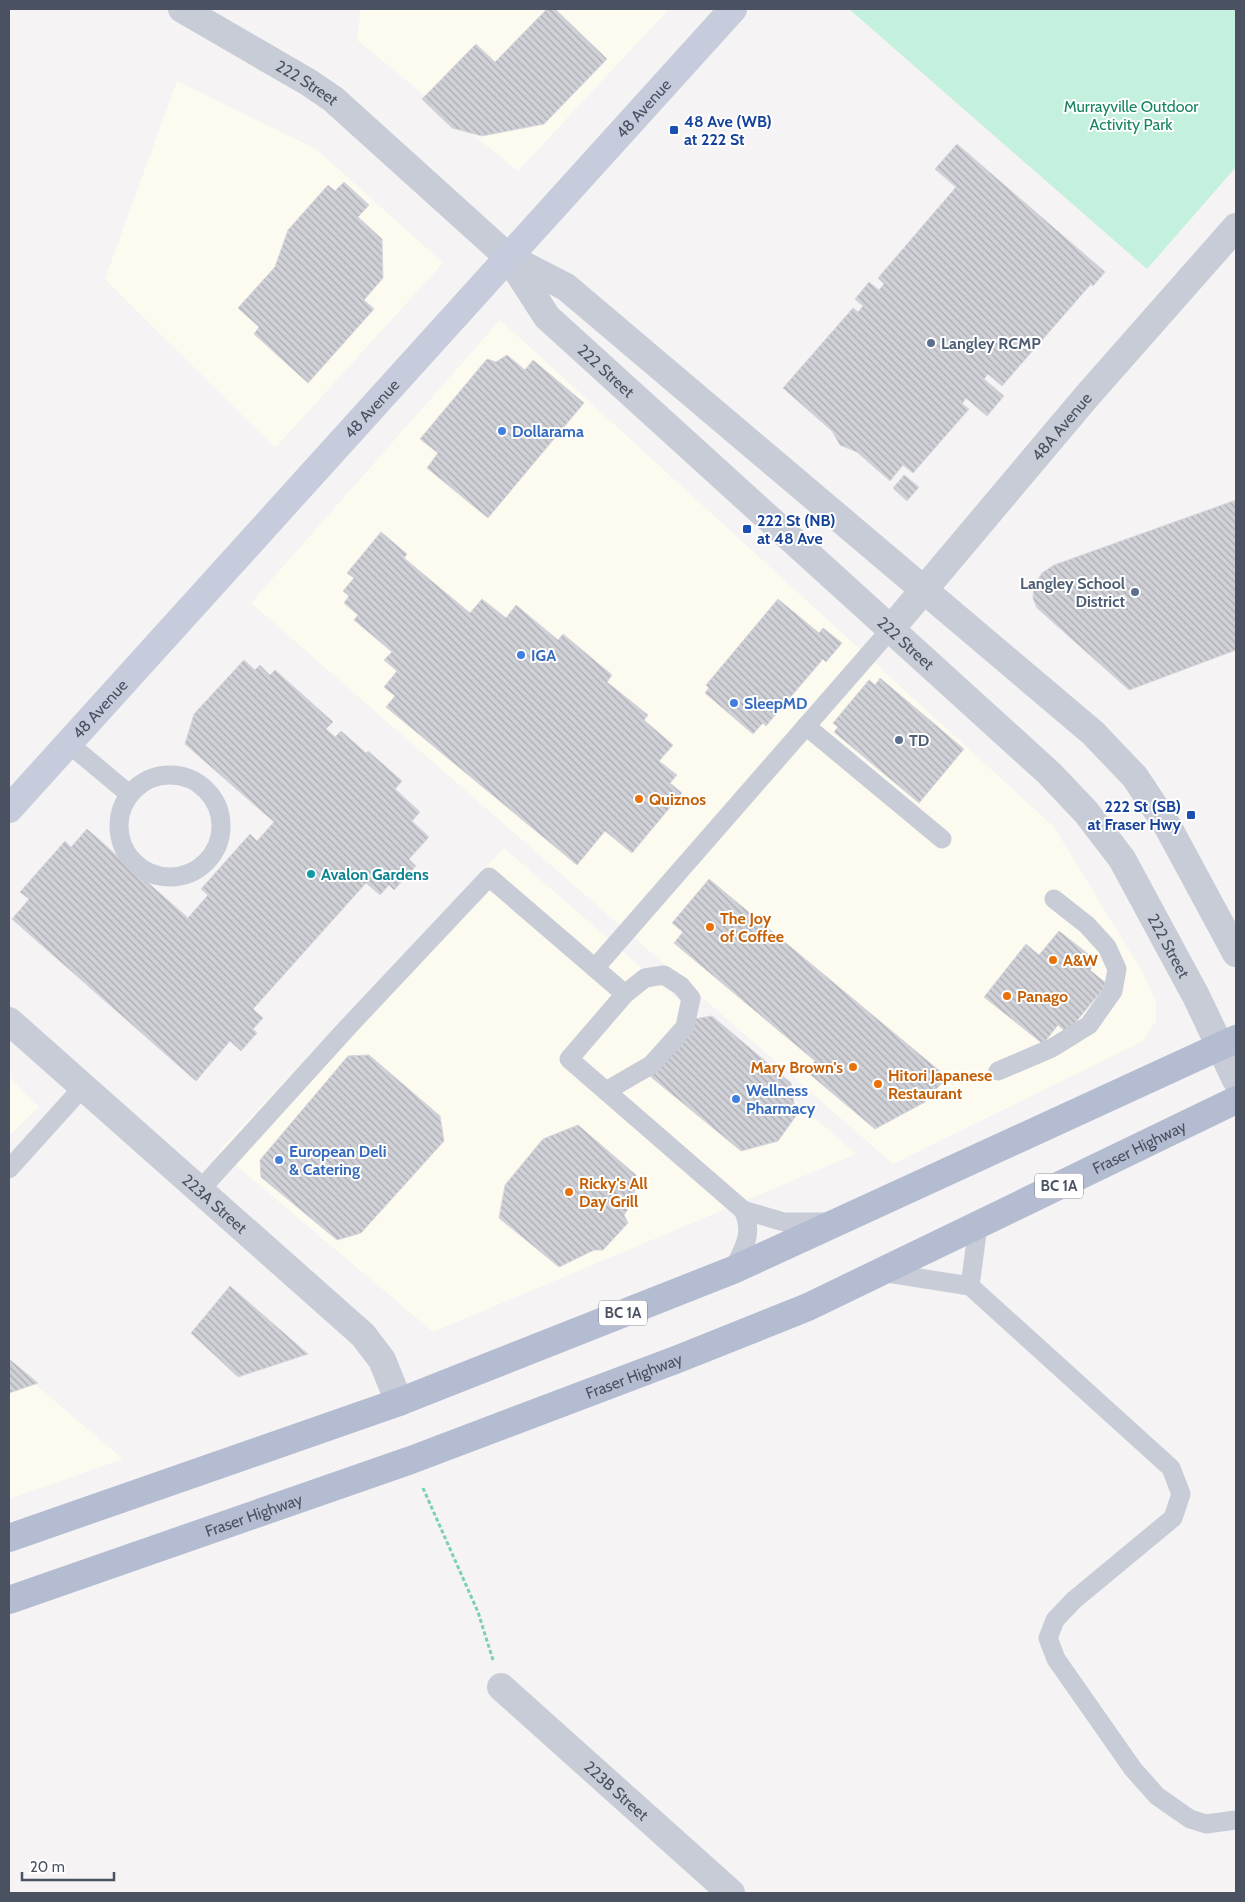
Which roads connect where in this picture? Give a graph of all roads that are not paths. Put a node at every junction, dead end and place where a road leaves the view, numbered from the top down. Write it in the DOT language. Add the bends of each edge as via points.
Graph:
graph roads {
  1 [pos="182,9"];
  2 [pos="733,9"];
  3 [pos="1236,227"];
  4 [pos="508,256"];
  5 [pos="926,590"];
  6 [pos="890,630"];
  7 [pos="806,726"];
  8 [pos="68,743"];
  9 [pos="129,794"];
  10 [pos="9,809"];
  11 [pos="942,839"];
  12 [pos="1054,899"];
  13 [pos="1236,953"];
  14 [pos="595,968"];
  15 [pos="625,994"];
  16 [pos="9,1022"];
  17 [pos="1228,1043"];
  18 [pos="998,1071"];
  19 [pos="1236,1080"];
  20 [pos="83,1087"];
  21 [pos="606,1092"];
  22 [pos="1236,1100"];
  23 [pos="9,1169"];
  24 [pos="200,1190"];
  25 [pos="744,1210"];
  26 [pos="833,1222"];
  27 [pos="978,1226"];
  28 [pos="733,1270"];
  29 [pos="882,1272"];
  30 [pos="970,1286"];
  31 [pos="399,1402"];
  32 [pos="9,1538"];
  33 [pos="9,1600"];
  34 [pos="502,1687"];
  35 [pos="1236,1820"];
  36 [pos="731,1893"];
  1 -- 4 [label="street, 222 Street" via="308,82 333,100"];
  2 -- 4 [label="main road, 48 Avenue"];
  3 -- 5 [label="street, 48A Avenue" via="1087,396"];
  4 -- 5 [label="street, 222 Street" via="566,287"];
  4 -- 6 [label="street, 222 Street" via="546,317"];
  4 -- 8 [label="main road, 48 Avenue"];
  5 -- 6 [label="street, 48A Avenue"];
  5 -- 13 [label="street, 222 Street" via="1093,733 1135,777 1168,827"];
  6 -- 7 [label="lane"];
  6 -- 17 [label="street, 222 Street" via="1049,773 1086,812 1122,859 1196,996"];
  7 -- 11 [label="lane"];
  7 -- 14 [label="lane"];
  8 -- 9 [label="lane"];
  8 -- 10 [label="main road, 48 Avenue"];
  9 -- 9 [label="lane" via="155,776 172,774 188,777 202,785 220,812 217,847 207,862 176,878 142,870 128,858 120,842 118,824 121,808"];
  12 -- 18 [label="lane" via="1087,925 1107,947 1117,969 1113,991 1089,1025 1052,1048"];
  14 -- 15 [label="lane"];
  14 -- 24 [label="lane" via="489,877"];
  15 -- 21 [label="lane" via="568,1059"];
  15 -- 21 [label="lane" via="645,978 664,975 681,986 691,998 685,1027 652,1065"];
  16 -- 20 [label="street, 223A Street"];
  17 -- 19 [label="street, 222 Street"];
  17 -- 26 [label="main road, BC 1A"];
  20 -- 23 [label="lane"];
  20 -- 24 [label="street, 223A Street"];
  21 -- 25 [label="lane"];
  22 -- 27 [label="main road, Fraser Highway / BC 1A"];
  24 -- 31 [label="street, 223A Street" via="364,1335 382,1360"];
  25 -- 26 [label="lane" via="784,1222"];
  25 -- 28 [label="lane" via="749,1231"];
  26 -- 28 [label="main road, BC 1A"];
  27 -- 29 [label="main road, Fraser Highway / BC 1A"];
  27 -- 30 [label="lane"];
  28 -- 31 [label="main road, BC 1A"];
  29 -- 30 [label="lane"];
  29 -- 33 [label="main road, Fraser Highway / BC 1A" via="808,1307 678,1360 411,1460"];
  30 -- 35 [label="lane" via="1171,1468 1181,1494 1173,1518 1074,1600 1055,1620 1048,1638 1056,1659 1133,1769 1157,1796 1190,1820 1206,1824"];
  31 -- 32 [label="main road, BC 1A"];
  34 -- 36 [label="street, 223B Street"];
}
